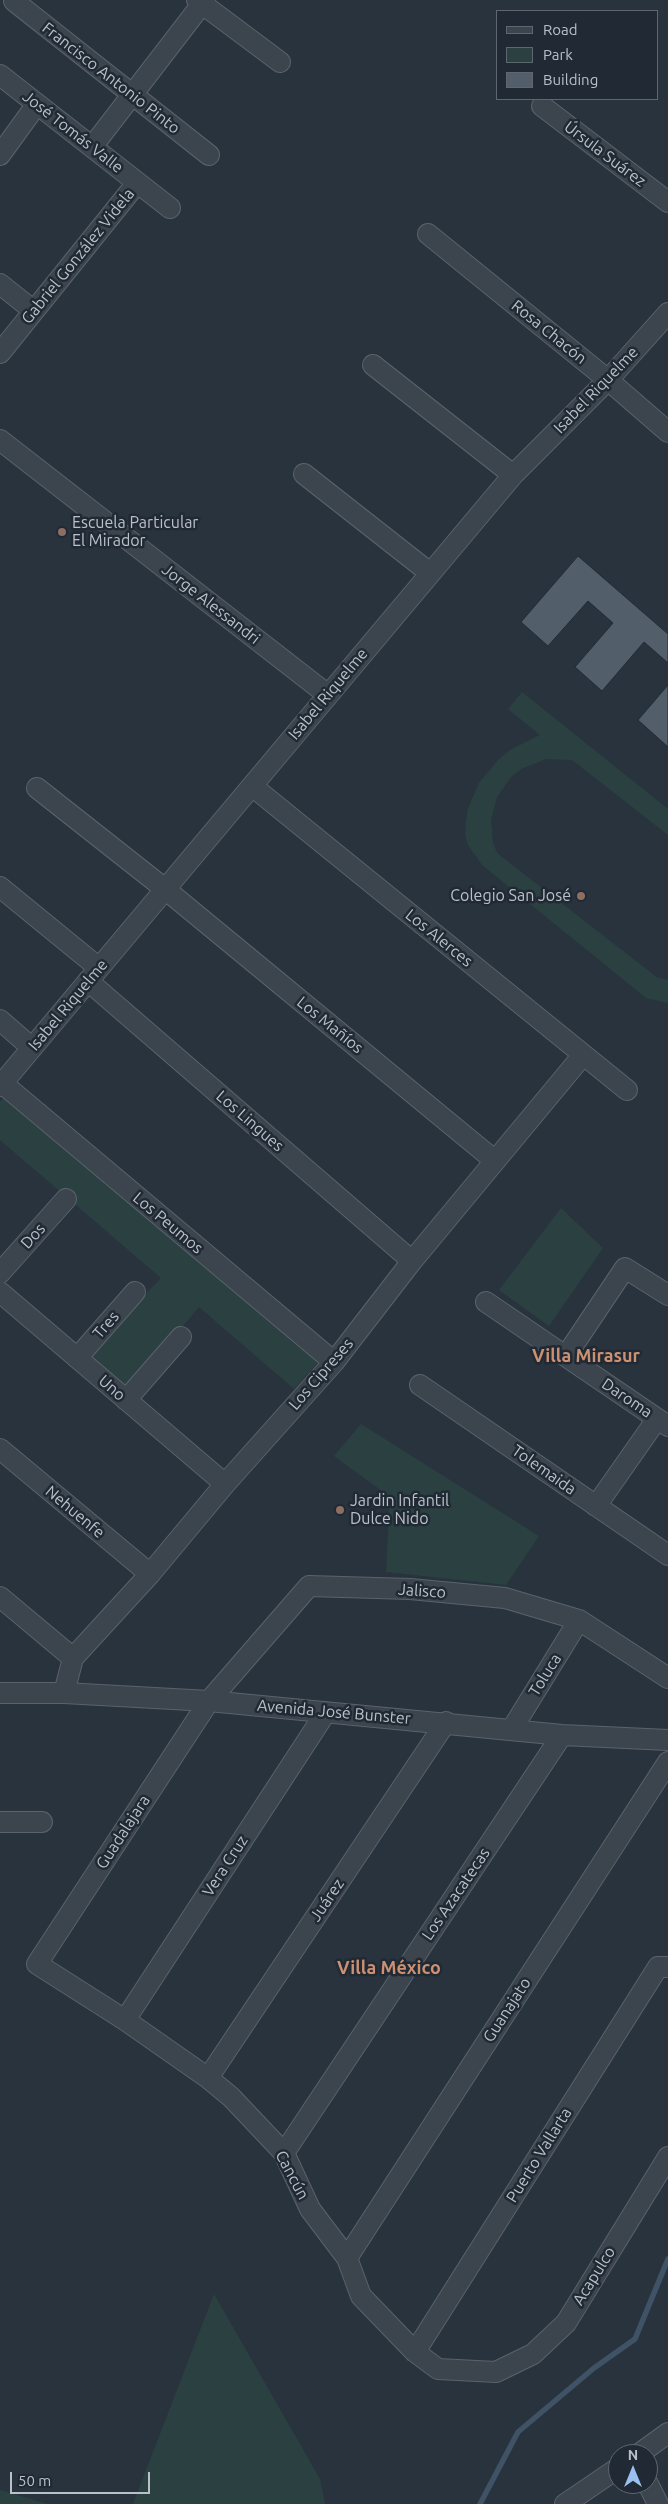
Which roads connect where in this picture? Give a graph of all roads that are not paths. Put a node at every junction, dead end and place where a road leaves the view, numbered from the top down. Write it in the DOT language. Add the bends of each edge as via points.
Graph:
graph roads {
  1 [pos="14,1"];
  2 [pos="201,1"];
  3 [pos="280,62"];
  4 [pos="0,75"];
  5 [pos="132,95"];
  6 [pos="37,104"];
  7 [pos="542,106"];
  8 [pos="92,147"];
  9 [pos="209,155"];
  10 [pos="0,156"];
  11 [pos="137,183"];
  12 [pos="668,202"];
  13 [pos="170,208"];
  14 [pos="428,234"];
  15 [pos="0,284"];
  16 [pos="34,311"];
  17 [pos="668,313"];
  18 [pos="0,354"];
  19 [pos="373,365"];
  20 [pos="608,380"];
  21 [pos="668,432"];
  22 [pos="0,440"];
  23 [pos="304,474"];
  24 [pos="513,475"];
  25 [pos="430,574"];
  26 [pos="328,695"];
  27 [pos="252,786"];
  28 [pos="36,788"];
  29 [pos="0,886"];
  30 [pos="165,889"];
  31 [pos="94,974"];
  32 [pos="0,1020"];
  33 [pos="32,1048"];
  34 [pos="583,1055"];
  35 [pos="1,1084"];
  36 [pos="627,1090"];
  37 [pos="494,1160"];
  38 [pos="66,1199"];
  39 [pos="412,1261"];
  40 [pos="0,1273"];
  41 [pos="0,1292"];
  42 [pos="135,1292"];
  43 [pos="668,1295"];
  44 [pos="486,1302"];
  45 [pos="181,1337"];
  46 [pos="566,1356"];
  47 [pos="77,1358"];
  48 [pos="334,1362"];
  49 [pos="420,1385"];
  50 [pos="126,1400"];
  51 [pos="662,1422"];
  52 [pos="0,1449"];
  53 [pos="225,1484"];
  54 [pos="596,1506"];
  55 [pos="668,1555"];
  56 [pos="150,1574"];
  57 [pos="0,1597"];
  58 [pos="579,1620"];
  59 [pos="74,1658"];
  60 [pos="668,1678"];
  61 [pos="0,1693"];
  62 [pos="64,1693"];
  63 [pos="209,1701"];
  64 [pos="326,1712"];
  65 [pos="446,1722"];
  66 [pos="512,1729"];
  67 [pos="562,1735"];
  68 [pos="668,1740"];
  69 [pos="668,1762"];
  70 [pos="0,1822"];
  71 [pos="42,1822"];
  72 [pos="37,1964"];
  73 [pos="668,1967"];
  74 [pos="125,2020"];
  75 [pos="208,2078"];
  76 [pos="284,2153"];
  77 [pos="668,2157"];
  78 [pos="347,2258"];
  79 [pos="415,2352"];
  80 [pos="496,2372"];
  81 [pos="668,2433"];
  82 [pos="653,2444"];
  83 [pos="608,2475"];
  84 [pos="565,2504"];
  1 -- 5 [label="street, Francisco Antonio Pinto"];
  2 -- 3 [label="street"];
  2 -- 5 [label="street"];
  4 -- 6 [label="street, José Tomás Valle"];
  5 -- 8 [label="street"];
  5 -- 9 [label="street, Francisco Antonio Pinto"];
  6 -- 8 [label="street, José Tomás Valle"];
  6 -- 10 [label="street"];
  7 -- 12 [label="street, Úrsula Suárez"];
  8 -- 11 [label="street, José Tomás Valle"];
  11 -- 13 [label="street, José Tomás Valle"];
  11 -- 16 [label="street, Gabriel González Videla"];
  14 -- 20 [label="street, Rosa Chacón"];
  15 -- 16 [label="street"];
  16 -- 18 [label="street, Gabriel González Videla"];
  17 -- 20 [label="street, Isabel Riquelme"];
  19 -- 24 [label="street"];
  20 -- 21 [label="street, Rosa Chacón"];
  20 -- 24 [label="street, Isabel Riquelme"];
  22 -- 26 [label="street, Jorge Alessandri"];
  23 -- 25 [label="street"];
  24 -- 25 [label="street, Isabel Riquelme"];
  25 -- 26 [label="street, Isabel Riquelme"];
  26 -- 27 [label="street, Isabel Riquelme"];
  27 -- 30 [label="street, Isabel Riquelme"];
  27 -- 34 [label="street, Los Alerces"];
  28 -- 30 [label="street, Los Mañíos"];
  29 -- 31 [label="street, Los Lingues"];
  30 -- 31 [label="street, Isabel Riquelme"];
  30 -- 37 [label="street, Los Mañíos"];
  31 -- 33 [label="street, Isabel Riquelme"];
  31 -- 39 [label="street, Los Lingues"];
  32 -- 33 [label="street"];
  33 -- 35 [label="street, Isabel Riquelme"];
  34 -- 36 [label="street, Los Alerces"];
  34 -- 37 [label="street, Los Cipreses"];
  35 -- 48 [label="street, Los Peumos"];
  37 -- 39 [label="street, Los Cipreses"];
  38 -- 40 [label="street, Dos"];
  39 -- 48 [label="street, Los Cipreses"];
  41 -- 47 [label="street, Uno"];
  42 -- 47 [label="street, Tres"];
  43 -- 46 [label="street" via="625,1268"];
  44 -- 46 [label="street, Daroma"];
  45 -- 50 [label="street"];
  46 -- 51 [label="street, Daroma"];
  47 -- 50 [label="street, Uno"];
  48 -- 53 [label="street, Los Cipreses"];
  49 -- 54 [label="street, Tolemaida"];
  50 -- 53 [label="street, Uno"];
  51 -- 54 [label="street"];
  52 -- 56 [label="street, Nehuenfe"];
  53 -- 56 [label="street, Los Cipreses"];
  54 -- 55 [label="street, Tolemaida"];
  56 -- 59 [label="street, Los Cipreses"];
  57 -- 59 [label="street"];
  58 -- 60 [label="street, Jalisco"];
  58 -- 63 [label="street, Jalisco" via="505,1598 410,1589 310,1586"];
  58 -- 66 [label="street, Toluca"];
  59 -- 62 [label="street, Los Cipreses"];
  61 -- 62 [label="street, Avenida José Bunster"];
  62 -- 63 [label="street, Avenida José Bunster"];
  63 -- 64 [label="street, Avenida José Bunster"];
  63 -- 72 [label="street, Guadalajara"];
  64 -- 65 [label="street, Avenida José Bunster"];
  64 -- 74 [label="street, Vera Cruz"];
  65 -- 66 [label="street, Avenida José Bunster"];
  65 -- 75 [label="street, Juárez"];
  66 -- 67 [label="street, Avenida José Bunster"];
  67 -- 68 [label="street, Avenida José Bunster"];
  67 -- 76 [label="street, Los Azacatecas"];
  69 -- 78 [label="street, Guanajato"];
  70 -- 71 [label="street"];
  72 -- 74 [label="street, Cancún"];
  73 -- 79 [label="street, Puerto Vallarta" via="658,1967"];
  74 -- 75 [label="street, Cancún"];
  75 -- 76 [label="street, Cancún" via="231,2097"];
  76 -- 78 [label="street, Cancún" via="310,2209"];
  77 -- 80 [label="street, Acapulco" via="566,2323 534,2354"];
  78 -- 79 [label="street, Cancún" via="361,2296"];
  79 -- 80 [label="street, Cancún" via="438,2369"];
  81 -- 82 [label="street"];
  83 -- 84 [label="street"];
}
